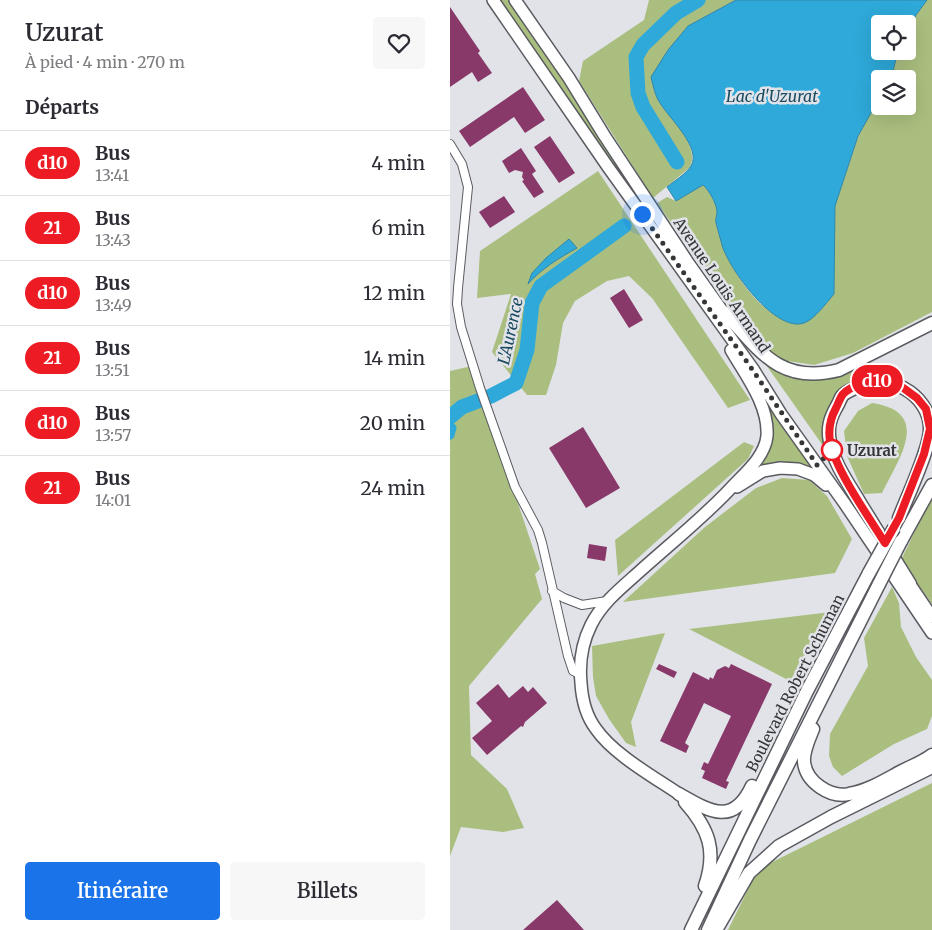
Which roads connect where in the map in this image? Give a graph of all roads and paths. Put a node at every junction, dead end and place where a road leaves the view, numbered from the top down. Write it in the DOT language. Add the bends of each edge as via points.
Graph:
graph roads {
  1 [pos="486,0"];
  2 [pos="492,0"];
  3 [pos="515,0"];
  4 [pos="510,26"];
  5 [pos="450,144"];
  6 [pos="698,293"];
  7 [pos="724,312"];
  8 [pos="932,322"];
  9 [pos="932,453"];
  10 [pos="932,485"];
  11 [pos="723,496"];
  12 [pos="845,504"];
  13 [pos="896,523"];
  14 [pos="910,584"];
  15 [pos="552,590"];
  16 [pos="607,601"];
  17 [pos="932,618"];
  18 [pos="932,634"];
  19 [pos="580,674"];
  20 [pos="828,683"];
  21 [pos="807,691"];
  22 [pos="932,755"];
  23 [pos="932,767"];
  24 [pos="679,794"];
  25 [pos="690,930"];
  26 [pos="708,930"];
  27 [pos="716,930"];
  1 -- 4 [label="street" via="500,20"];
  2 -- 4 [label="main road, Avenue Louis Armand"];
  3 -- 7 [label="main road, Avenue Louis Armand" via="684,257"];
  4 -- 6 [label="main road, Avenue Louis Armand"];
  5 -- 15 [label="street" via="462,164 468,187 457,304 461,327 515,487 538,530"];
  6 -- 11 [label="main road" via="750,382 767,422 767,438 756,462"];
  6 -- 12 [label="main road, Avenue Louis Armand"];
  7 -- 8 [label="main road" via="771,361 796,372 810,374 839,370"];
  7 -- 14 [label="main road, Avenue Louis Armand" via="751,356"];
  9 -- 13 [label="main road, Boulevard Robert Schuman"];
  10 -- 20 [label="main road, Boulevard Robert Schuman, bridge"];
  11 -- 12 [label="main road" via="763,471 798,469 814,475"];
  11 -- 16 [label="main road"];
  12 -- 18 [label="main road"];
  13 -- 14 [label="main road" via="924,454 930,429 926,409 902,387 883,380 862,383 843,394 831,417 830,442 844,476"];
  13 -- 21 [label="main road, Boulevard Robert Schuman, bridge"];
  14 -- 17 [label="main road, Avenue Louis Armand"];
  15 -- 16 [label="street" via="582,605"];
  15 -- 19 [label="street" via="568,656 573,671"];
  16 -- 19 [label="main road" via="586,637 581,652"];
  19 -- 24 [label="main road" via="583,701 596,730 616,750"];
  20 -- 22 [label="main road" via="805,750 808,775 818,786 834,794 862,791"];
  20 -- 26 [label="main road, Boulevard Robert Schuman"];
  21 -- 24 [label="main road" via="771,747 742,804 723,813 709,811"];
  21 -- 25 [label="main road, Boulevard Robert Schuman"];
  23 -- 27 [label="main road" via="779,846 750,873"];
  24 -- 25 [label="main road" via="699,817 708,838 710,854 710,871"];
}
